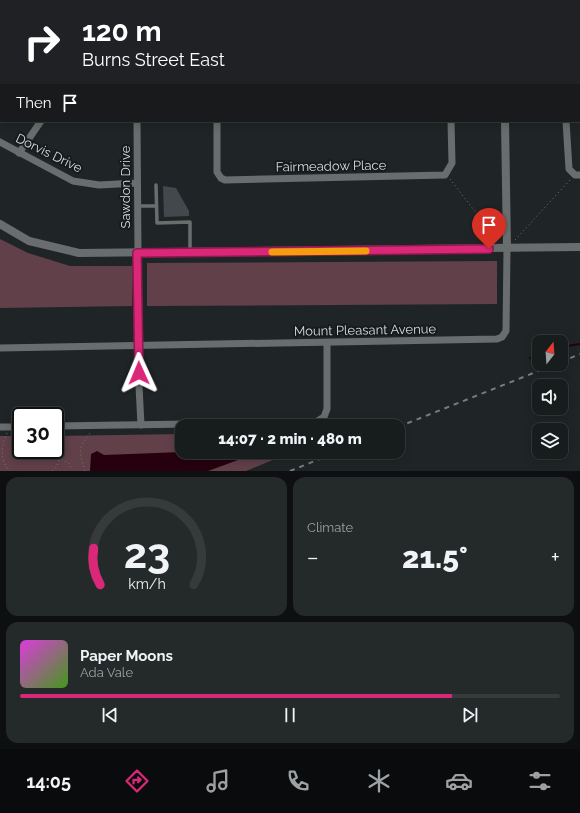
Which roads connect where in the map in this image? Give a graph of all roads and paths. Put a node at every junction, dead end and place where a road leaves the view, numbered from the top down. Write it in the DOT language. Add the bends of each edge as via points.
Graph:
graph roads {
  1 [pos="39,122"];
  2 [pos="137,122"];
  3 [pos="217,122"];
  4 [pos="451,122"];
  5 [pos="505,122"];
  6 [pos="566,122"];
  7 [pos="0,142"];
  8 [pos="19,153"];
  9 [pos="445,175"];
  10 [pos="577,175"];
  11 [pos="137,184"];
  12 [pos="156,185"];
  13 [pos="137,206"];
  14 [pos="156,206"];
  15 [pos="0,224"];
  16 [pos="490,231"];
  17 [pos="580,247"];
  18 [pos="507,249"];
  19 [pos="190,252"];
  20 [pos="137,253"];
  21 [pos="327,343"];
  22 [pos="138,346"];
  23 [pos="0,348"];
  24 [pos="96,425"];
  25 [pos="141,425"];
  26 [pos="64,426"];
  27 [pos="0,427"];
  28 [pos="10,427"];
  29 [pos="59,459"];
  30 [pos="61,459"];
  31 [pos="72,470"];
  32 [pos="10,471"];
  33 [pos="52,471"];
  34 [pos="85,471"];
  1 -- 8 [label="street"];
  2 -- 11 [label="street, Sawdon Drive"];
  3 -- 9 [label="street, Fairmeadow Place" via="217,172 225,180"];
  4 -- 9 [label="street" via="452,163"];
  5 -- 18 [label="street"];
  6 -- 10 [label="street" via="569,169"];
  7 -- 8 [label="street, Dorvis Drive"];
  8 -- 11 [label="street, Dorvis Drive" via="73,181 99,185"];
  9 -- 16 [label="path"];
  10 -- 18 [label="path"];
  11 -- 13 [label="street, Sawdon Drive"];
  12 -- 14 [label="lane"];
  13 -- 14 [label="lane"];
  13 -- 20 [label="street, Sawdon Drive"];
  14 -- 19 [label="lane" via="157,223 190,222"];
  15 -- 20 [label="street" via="29,241 79,253"];
  17 -- 18 [label="street"];
  18 -- 19 [label="street"];
  18 -- 21 [label="street, Mount Pleasant Avenue" via="506,326 500,338 490,341"];
  19 -- 20 [label="street"];
  20 -- 22 [label="street, Sawdon Drive"];
  21 -- 22 [label="street, Mount Pleasant Avenue"];
  21 -- 25 [label="street" via="327,409 324,417 319,420 308,423"];
  22 -- 23 [label="street, Mount Pleasant Avenue"];
  22 -- 25 [label="street, Sawdon Drive"];
  24 -- 25 [label="street"];
  24 -- 26 [label="street"];
  24 -- 34 [label="path" via="80,446"];
  27 -- 28 [label="street"];
  28 -- 32 [label="path" via="2,445 1,456"];
  29 -- 33 [label="path"];
  30 -- 31 [label="path" via="69,463"];
}
